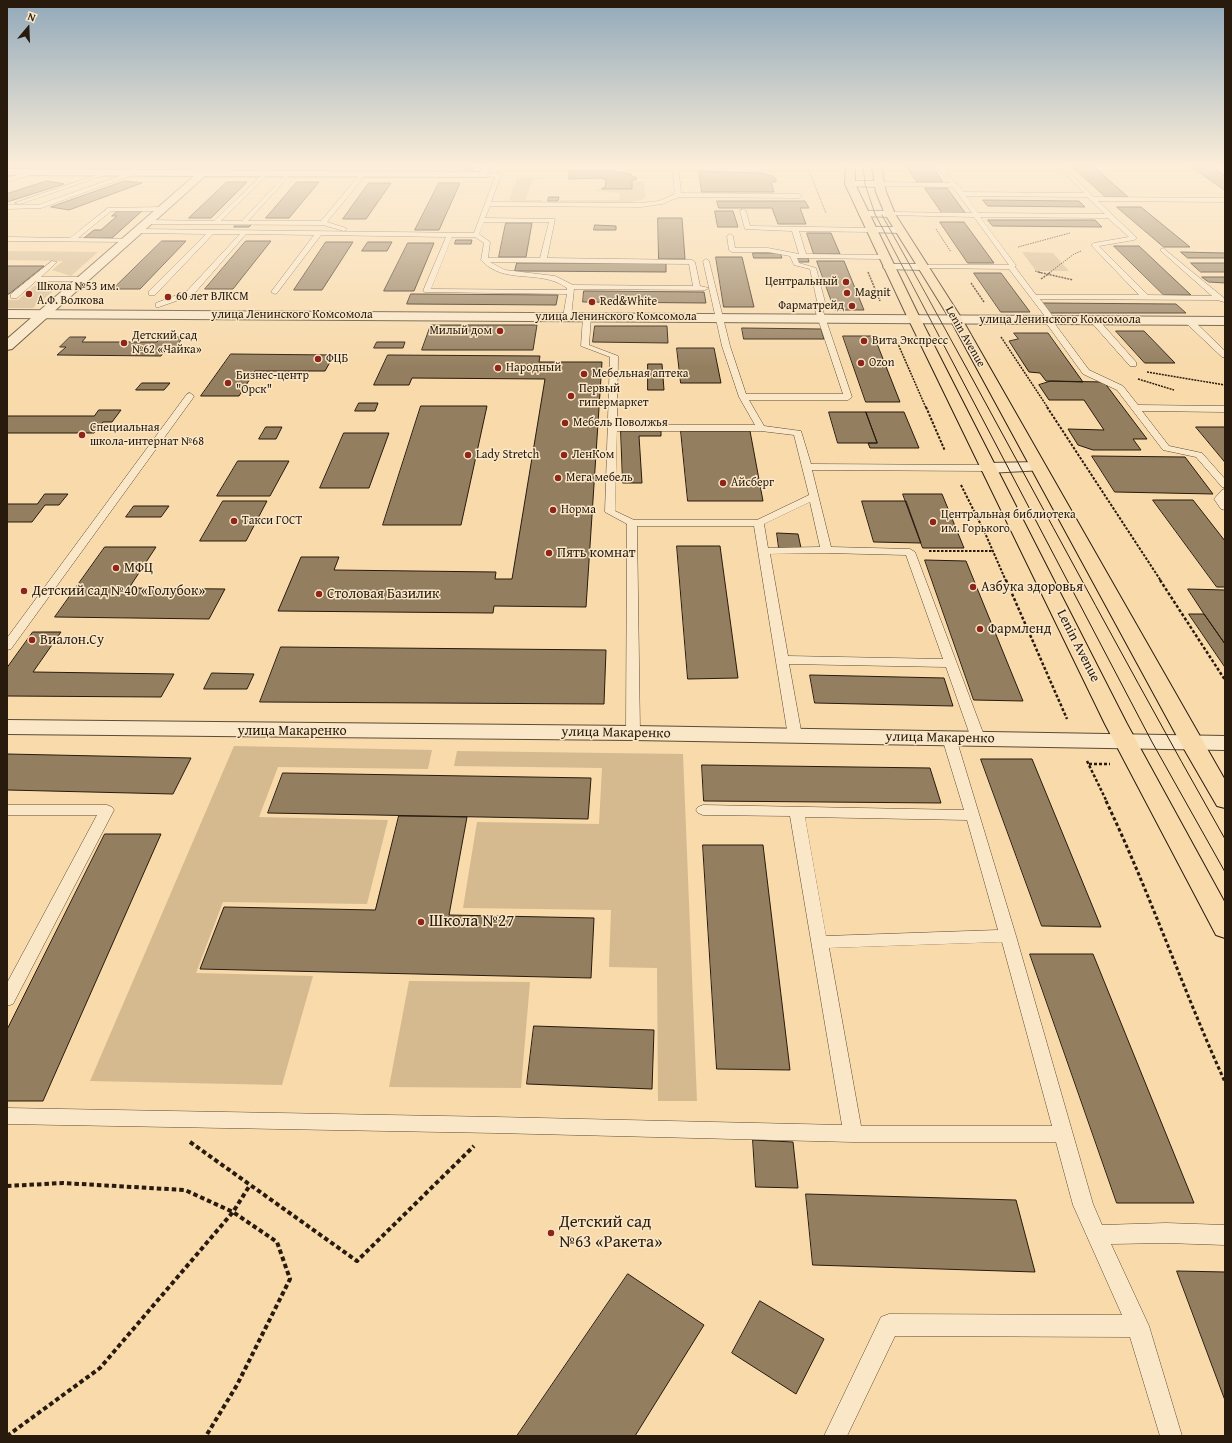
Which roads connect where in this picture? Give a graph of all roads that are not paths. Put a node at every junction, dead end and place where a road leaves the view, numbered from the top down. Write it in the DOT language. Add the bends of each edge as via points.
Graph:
graph roads {
  1 [pos="79,233"];
  2 [pos="136,233"];
  3 [pos="210,233"];
  4 [pos="244,233"];
  5 [pos="319,233"];
  6 [pos="333,233"];
  7 [pos="550,233"];
  8 [pos="796,233"];
  9 [pos="874,233"];
  10 [pos="902,233"];
  11 [pos="988,233"];
  12 [pos="1128,233"];
  13 [pos="361,234"];
  14 [pos="450,234"];
  15 [pos="476,235"];
  16 [pos="730,236"];
  17 [pos="7,239"];
  18 [pos="71,240"];
  19 [pos="129,240"];
  20 [pos="1163,250"];
  21 [pos="803,256"];
  22 [pos="484,260"];
  23 [pos="543,260"];
  24 [pos="706,261"];
  25 [pos="54,262"];
  26 [pos="887,262"];
  27 [pos="920,262"];
  28 [pos="1011,267"];
  29 [pos="34,279"];
  30 [pos="84,279"];
  31 [pos="697,288"];
  32 [pos="712,288"];
  33 [pos="570,290"];
  34 [pos="274,292"];
  35 [pos="160,293"];
  36 [pos="190,294"];
  37 [pos="14,296"];
  38 [pos="1034,297"];
  39 [pos="1145,297"];
  40 [pos="1218,298"];
  41 [pos="1225,303"];
  42 [pos="155,310"];
  43 [pos="7,314"];
  44 [pos="44,314"];
  45 [pos="566,317"];
  46 [pos="587,317"];
  47 [pos="720,318"];
  48 [pos="822,318"];
  49 [pos="915,319"];
  50 [pos="956,319"];
  51 [pos="1048,320"];
  52 [pos="1094,320"];
  53 [pos="1190,321"];
  54 [pos="1225,321"];
  55 [pos="7,346"];
  56 [pos="1225,355"];
  57 [pos="1133,364"];
  58 [pos="190,396"];
  59 [pos="743,397"];
  60 [pos="1135,408"];
  61 [pos="1225,409"];
  62 [pos="612,428"];
  63 [pos="761,428"];
  64 [pos="806,467"];
  65 [pos="1038,467"];
  66 [pos="988,468"];
  67 [pos="1225,485"];
  68 [pos="1225,492"];
  69 [pos="814,496"];
  70 [pos="1225,507"];
  71 [pos="632,523"];
  72 [pos="759,524"];
  73 [pos="826,550"];
  74 [pos="764,551"];
  75 [pos="7,646"];
  76 [pos="783,660"];
  77 [pos="950,663"];
  78 [pos="7,727"];
  79 [pos="633,733"];
  80 [pos="795,736"];
  81 [pos="948,738"];
  82 [pos="978,738"];
  83 [pos="1127,741"];
  84 [pos="1190,742"];
  85 [pos="1225,743"];
  86 [pos="1225,800"];
  87 [pos="7,810"];
  88 [pos="703,810"];
  89 [pos="797,813"];
  90 [pos="973,815"];
  91 [pos="1225,928"];
  92 [pos="1008,936"];
  93 [pos="820,942"];
  94 [pos="7,999"];
  95 [pos="7,1116"];
  96 [pos="853,1134"];
  97 [pos="1062,1134"];
  98 [pos="1096,1235"];
  99 [pos="1225,1235"];
  100 [pos="1138,1326"];
  101 [pos="835,1436"];
  102 [pos="1171,1436"];
  1 -- 18 [label="lane"];
  2 -- 19 [label="street"];
  3 -- 35 [label="lane"];
  4 -- 36 [label="lane"];
  5 -- 34 [label="lane"];
  6 -- 13 [label="lane"];
  7 -- 23 [label="lane"];
  8 -- 21 [label="lane"];
  9 -- 26 [label="main road, Lenin Avenue"];
  10 -- 27 [label="main road, Lenin Avenue"];
  11 -- 28 [label="lane" via="1013,265"];
  12 -- 39 [label="lane" via="1134,238 1094,245"];
  13 -- 14 [label="lane"];
  14 -- 15 [label="lane"];
  14 -- 33 [label="lane" via="427,291"];
  15 -- 22 [label="lane" via="487,242"];
  16 -- 21 [label="lane" via="732,250 768,250"];
  17 -- 18 [label="lane"];
  18 -- 19 [label="lane"];
  19 -- 30 [label="street"];
  20 -- 40 [label="lane"];
  21 -- 26 [label="lane" via="861,257"];
  21 -- 48 [label="lane" via="793,256 796,264 813,268 821,302 817,304"];
  22 -- 23 [label="lane"];
  22 -- 33 [label="lane" via="493,268 511,273 553,276 564,281"];
  23 -- 31 [label="lane" via="692,262"];
  24 -- 32 [label="lane"];
  25 -- 29 [label="lane"];
  26 -- 27 [label="street"];
  26 -- 49 [label="main road, Lenin Avenue"];
  27 -- 28 [label="lane" via="961,267"];
  27 -- 50 [label="main road, Lenin Avenue"];
  28 -- 38 [label="lane"];
  29 -- 30 [label="lane"];
  29 -- 37 [label="lane"];
  30 -- 44 [label="street"];
  31 -- 32 [label="lane"];
  31 -- 33 [label="lane"];
  32 -- 47 [label="lane"];
  33 -- 45 [label="lane"];
  35 -- 36 [label="lane"];
  35 -- 42 [label="lane"];
  36 -- 42 [label="lane"];
  38 -- 39 [label="lane"];
  38 -- 51 [label="lane" via="1048,315"];
  39 -- 40 [label="lane"];
  40 -- 41 [label="lane"];
  42 -- 44 [label="street, улица Ленинского Комсомола"];
  42 -- 45 [label="street, улица Ленинского Комсомола"];
  43 -- 44 [label="street, улица Ленинского Комсомола"];
  44 -- 55 [label="street"];
  45 -- 46 [label="street, улица Ленинского Комсомола"];
  46 -- 47 [label="street, улица Ленинского Комсомола"];
  46 -- 62 [label="lane" via="585,346 614,356"];
  47 -- 48 [label="street, улица Ленинского Комсомола"];
  47 -- 59 [label="lane" via="726,346"];
  48 -- 49 [label="street, улица Ленинского Комсомола"];
  48 -- 59 [label="lane" via="848,397"];
  49 -- 50 [label="street, улица Ленинского Комсомола"];
  49 -- 66 [label="main road, Lenin Avenue"];
  50 -- 51 [label="street, улица Ленинского Комсомола"];
  50 -- 65 [label="main road, Lenin Avenue"];
  51 -- 52 [label="street, улица Ленинского Комсомола"];
  51 -- 60 [label="lane" via="1086,372 1120,388"];
  52 -- 53 [label="street, улица Ленинского Комсомола"];
  52 -- 57 [label="lane"];
  53 -- 54 [label="street, улица Ленинского Комсомола"];
  53 -- 56 [label="lane"];
  58 -- 75 [label="lane"];
  59 -- 63 [label="lane"];
  60 -- 61 [label="lane"];
  60 -- 67 [label="lane" via="1166,448 1199,455"];
  62 -- 63 [label="lane"];
  62 -- 71 [label="lane" via="610,512"];
  63 -- 64 [label="lane" via="798,433"];
  64 -- 66 [label="lane"];
  64 -- 69 [label="lane"];
  65 -- 66 [label="street"];
  65 -- 84 [label="main road, Lenin Avenue"];
  66 -- 83 [label="main road, Lenin Avenue" via="1116,724"];
  68 -- 70 [label="lane" via="1219,499"];
  69 -- 72 [label="lane"];
  69 -- 73 [label="lane"];
  71 -- 72 [label="lane"];
  71 -- 79 [label="lane"];
  72 -- 74 [label="lane"];
  73 -- 74 [label="lane"];
  73 -- 77 [label="lane" via="910,552"];
  74 -- 76 [label="lane"];
  76 -- 77 [label="lane"];
  76 -- 80 [label="lane"];
  77 -- 82 [label="lane"];
  78 -- 79 [label="street, улица Макаренко"];
  79 -- 80 [label="street, улица Макаренко"];
  80 -- 81 [label="street, улица Макаренко"];
  81 -- 82 [label="street, улица Макаренко"];
  81 -- 90 [label="lane"];
  82 -- 83 [label="street, улица Макаренко"];
  83 -- 84 [label="street, улица Макаренко"];
  83 -- 91 [label="main road, Lenin Avenue"];
  84 -- 85 [label="street, улица Макаренко"];
  84 -- 86 [label="main road, Lenin Avenue"];
  87 -- 94 [label="lane" via="107,810"];
  88 -- 89 [label="lane"];
  89 -- 90 [label="lane"];
  89 -- 93 [label="lane"];
  90 -- 92 [label="lane"];
  92 -- 93 [label="lane"];
  92 -- 97 [label="lane"];
  93 -- 96 [label="lane"];
  95 -- 96 [label="lane"];
  96 -- 97 [label="lane"];
  97 -- 98 [label="lane" via="1083,1205"];
  98 -- 99 [label="lane"];
  98 -- 100 [label="lane"];
  100 -- 101 [label="lane" via="889,1325"];
  100 -- 102 [label="lane"];
}
